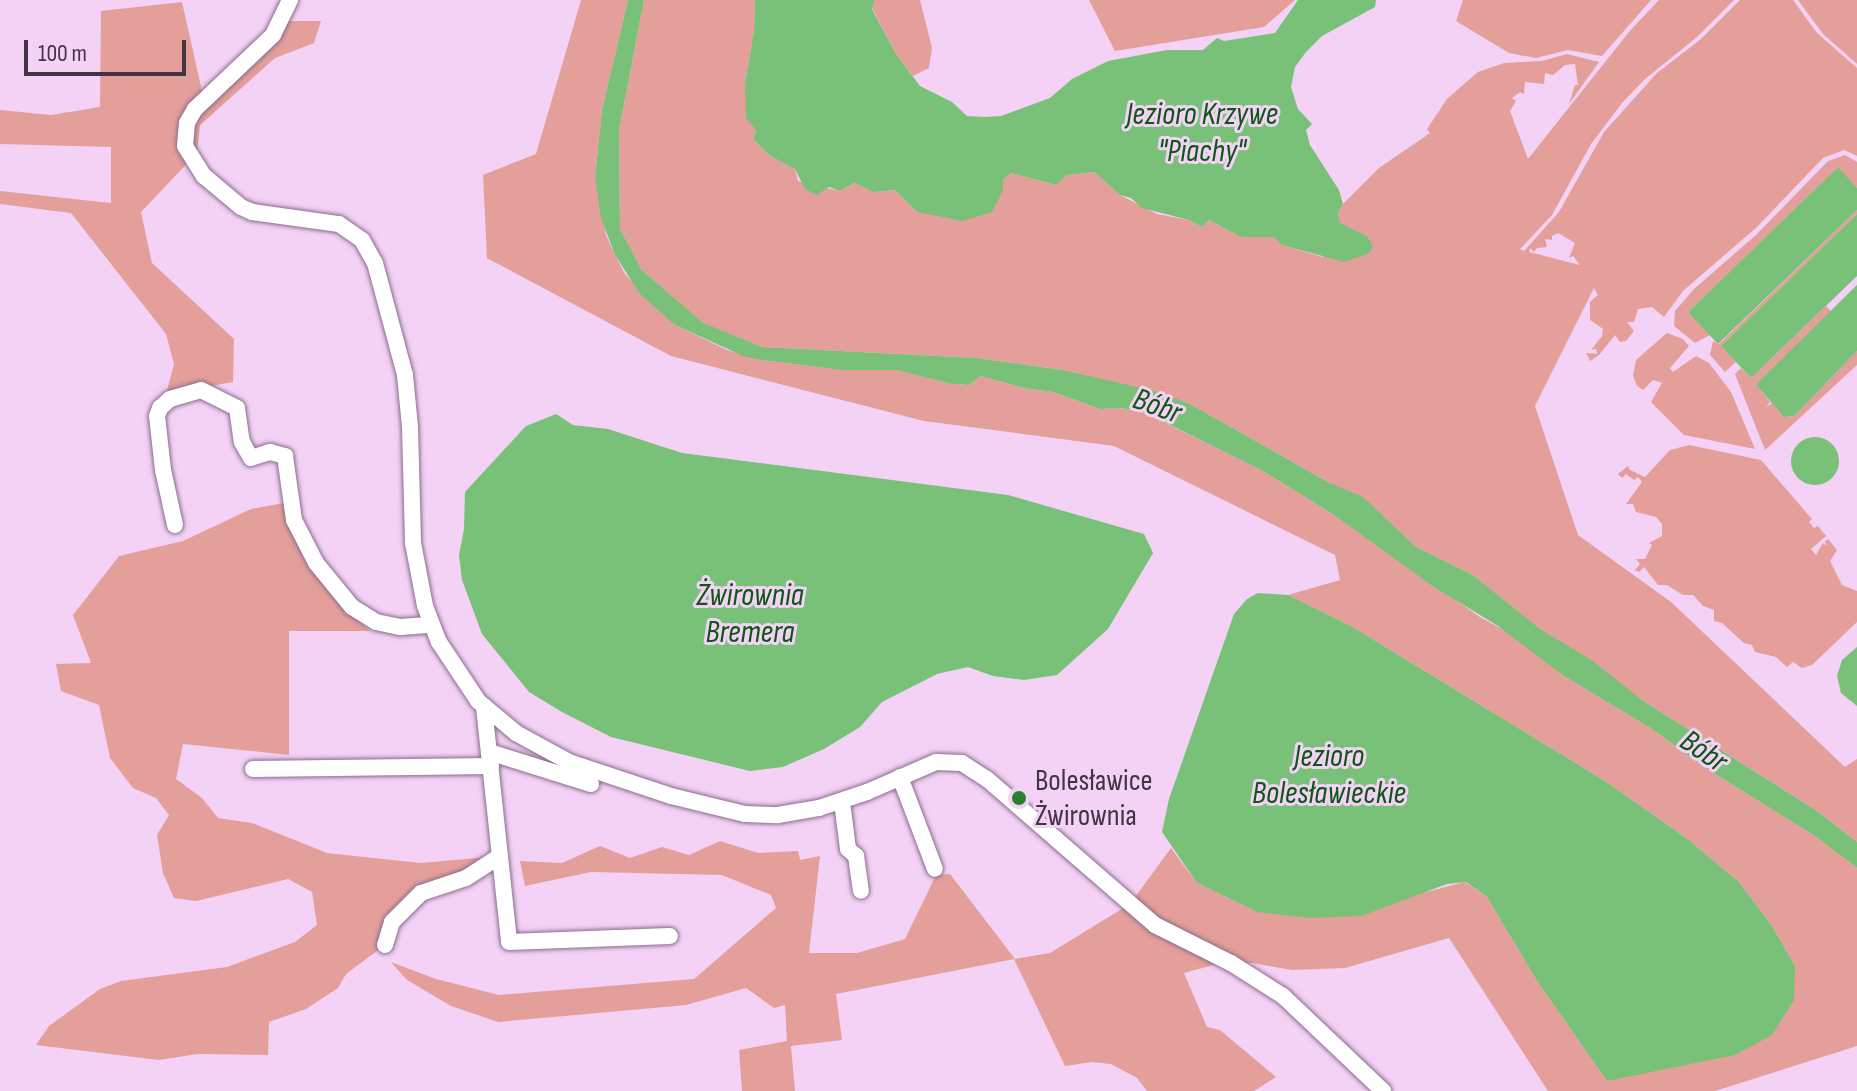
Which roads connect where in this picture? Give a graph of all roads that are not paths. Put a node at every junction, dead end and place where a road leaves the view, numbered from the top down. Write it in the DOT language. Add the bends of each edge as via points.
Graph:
graph roads {
  1 [pos="290,0"];
  2 [pos="175,525"];
  3 [pos="431,625"];
  4 [pos="484,707"];
  5 [pos="490,759"];
  6 [pos="253,769"];
  7 [pos="900,777"];
  8 [pos="591,784"];
  9 [pos="842,802"];
  10 [pos="500,856"];
  11 [pos="935,869"];
  12 [pos="861,891"];
  13 [pos="670,936"];
  14 [pos="385,945"];
  15 [pos="1383,1091"];
  1 -- 3 [label="street" via="273,35 195,109 187,123 185,146 204,176 241,207 348,228 375,263 405,375 413,543"];
  2 -- 3 [label="street" via="157,416 170,399 201,390 237,408 242,442 251,458 270,452 285,456 294,520 316,563 352,607 376,622"];
  3 -- 4 [label="street"];
  4 -- 5 [label="street"];
  4 -- 9 [label="street" via="524,739 569,762 720,809 778,815"];
  5 -- 6 [label="street"];
  5 -- 8 [label="street"];
  5 -- 10 [label="street"];
  7 -- 9 [label="street"];
  7 -- 11 [label="street"];
  7 -- 15 [label="street" via="936,762 962,763 975,771 1155,925 1231,963 1302,1011"];
  9 -- 12 [label="street"];
  10 -- 13 [label="street" via="509,942"];
  10 -- 14 [label="street" via="466,878 421,893 392,922"];
}
